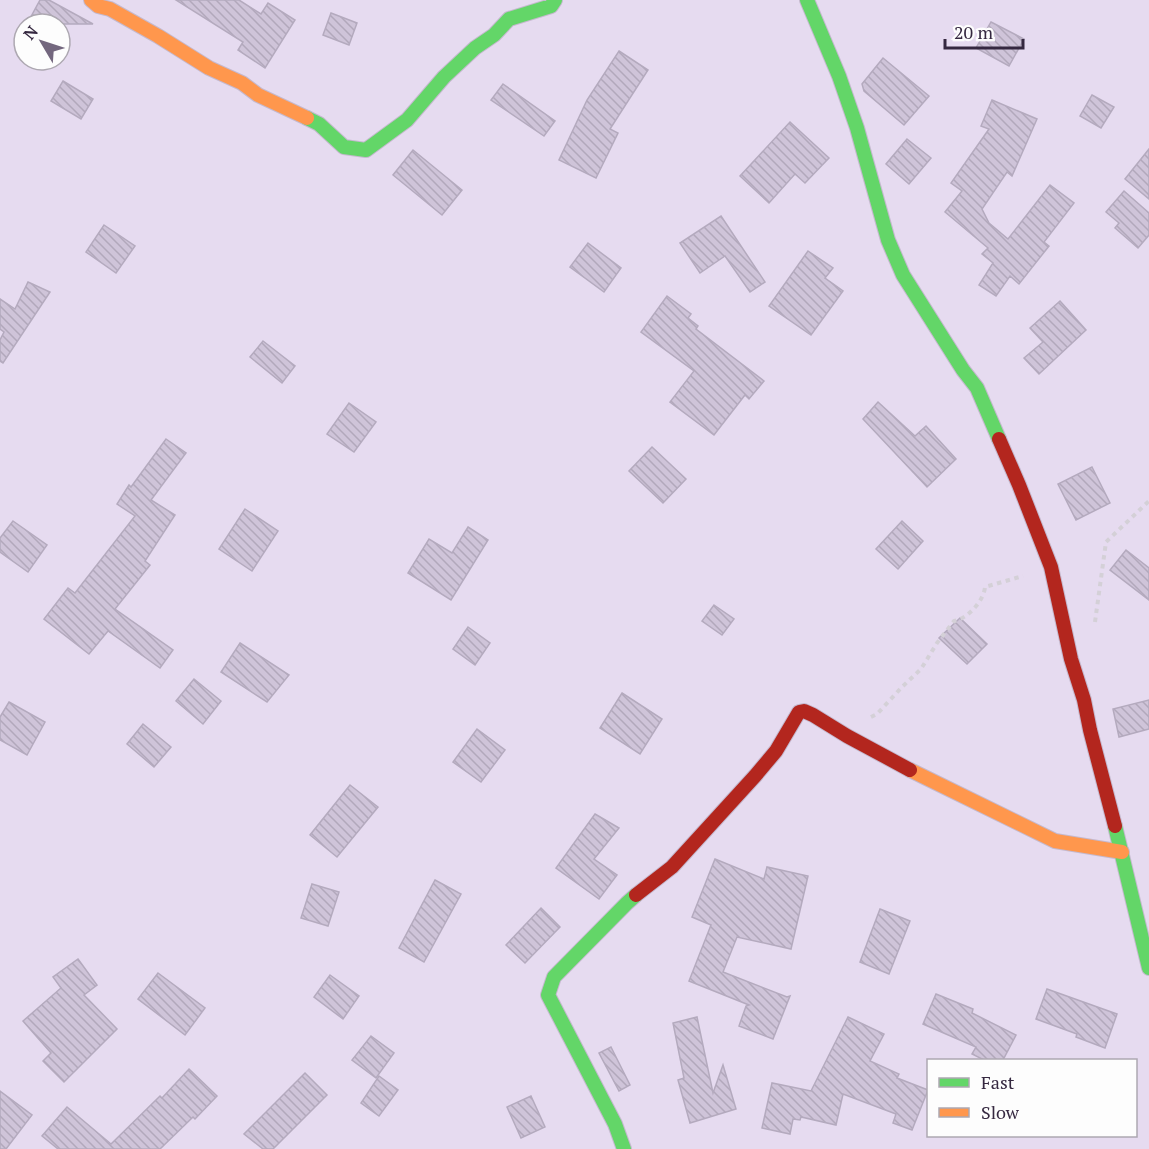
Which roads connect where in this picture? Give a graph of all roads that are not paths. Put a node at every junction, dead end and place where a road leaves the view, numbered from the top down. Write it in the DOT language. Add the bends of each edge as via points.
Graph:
graph roads {
  1 [pos="91,0"];
  2 [pos="555,0"];
  3 [pos="807,0"];
  4 [pos="1122,852"];
  5 [pos="1149,968"];
  6 [pos="624,1149"];
  1 -- 2 [label="street" via="258,95 319,124 344,147 366,150 407,120 444,77 509,19 550,6"];
  3 -- 4 [label="street" via="839,76 888,240 903,275 977,388 1051,567"];
  4 -- 5 [label="street"];
  4 -- 6 [label="street" via="1055,841 813,715 799,712 755,777 672,867 627,903 554,977 548,995"];
}
